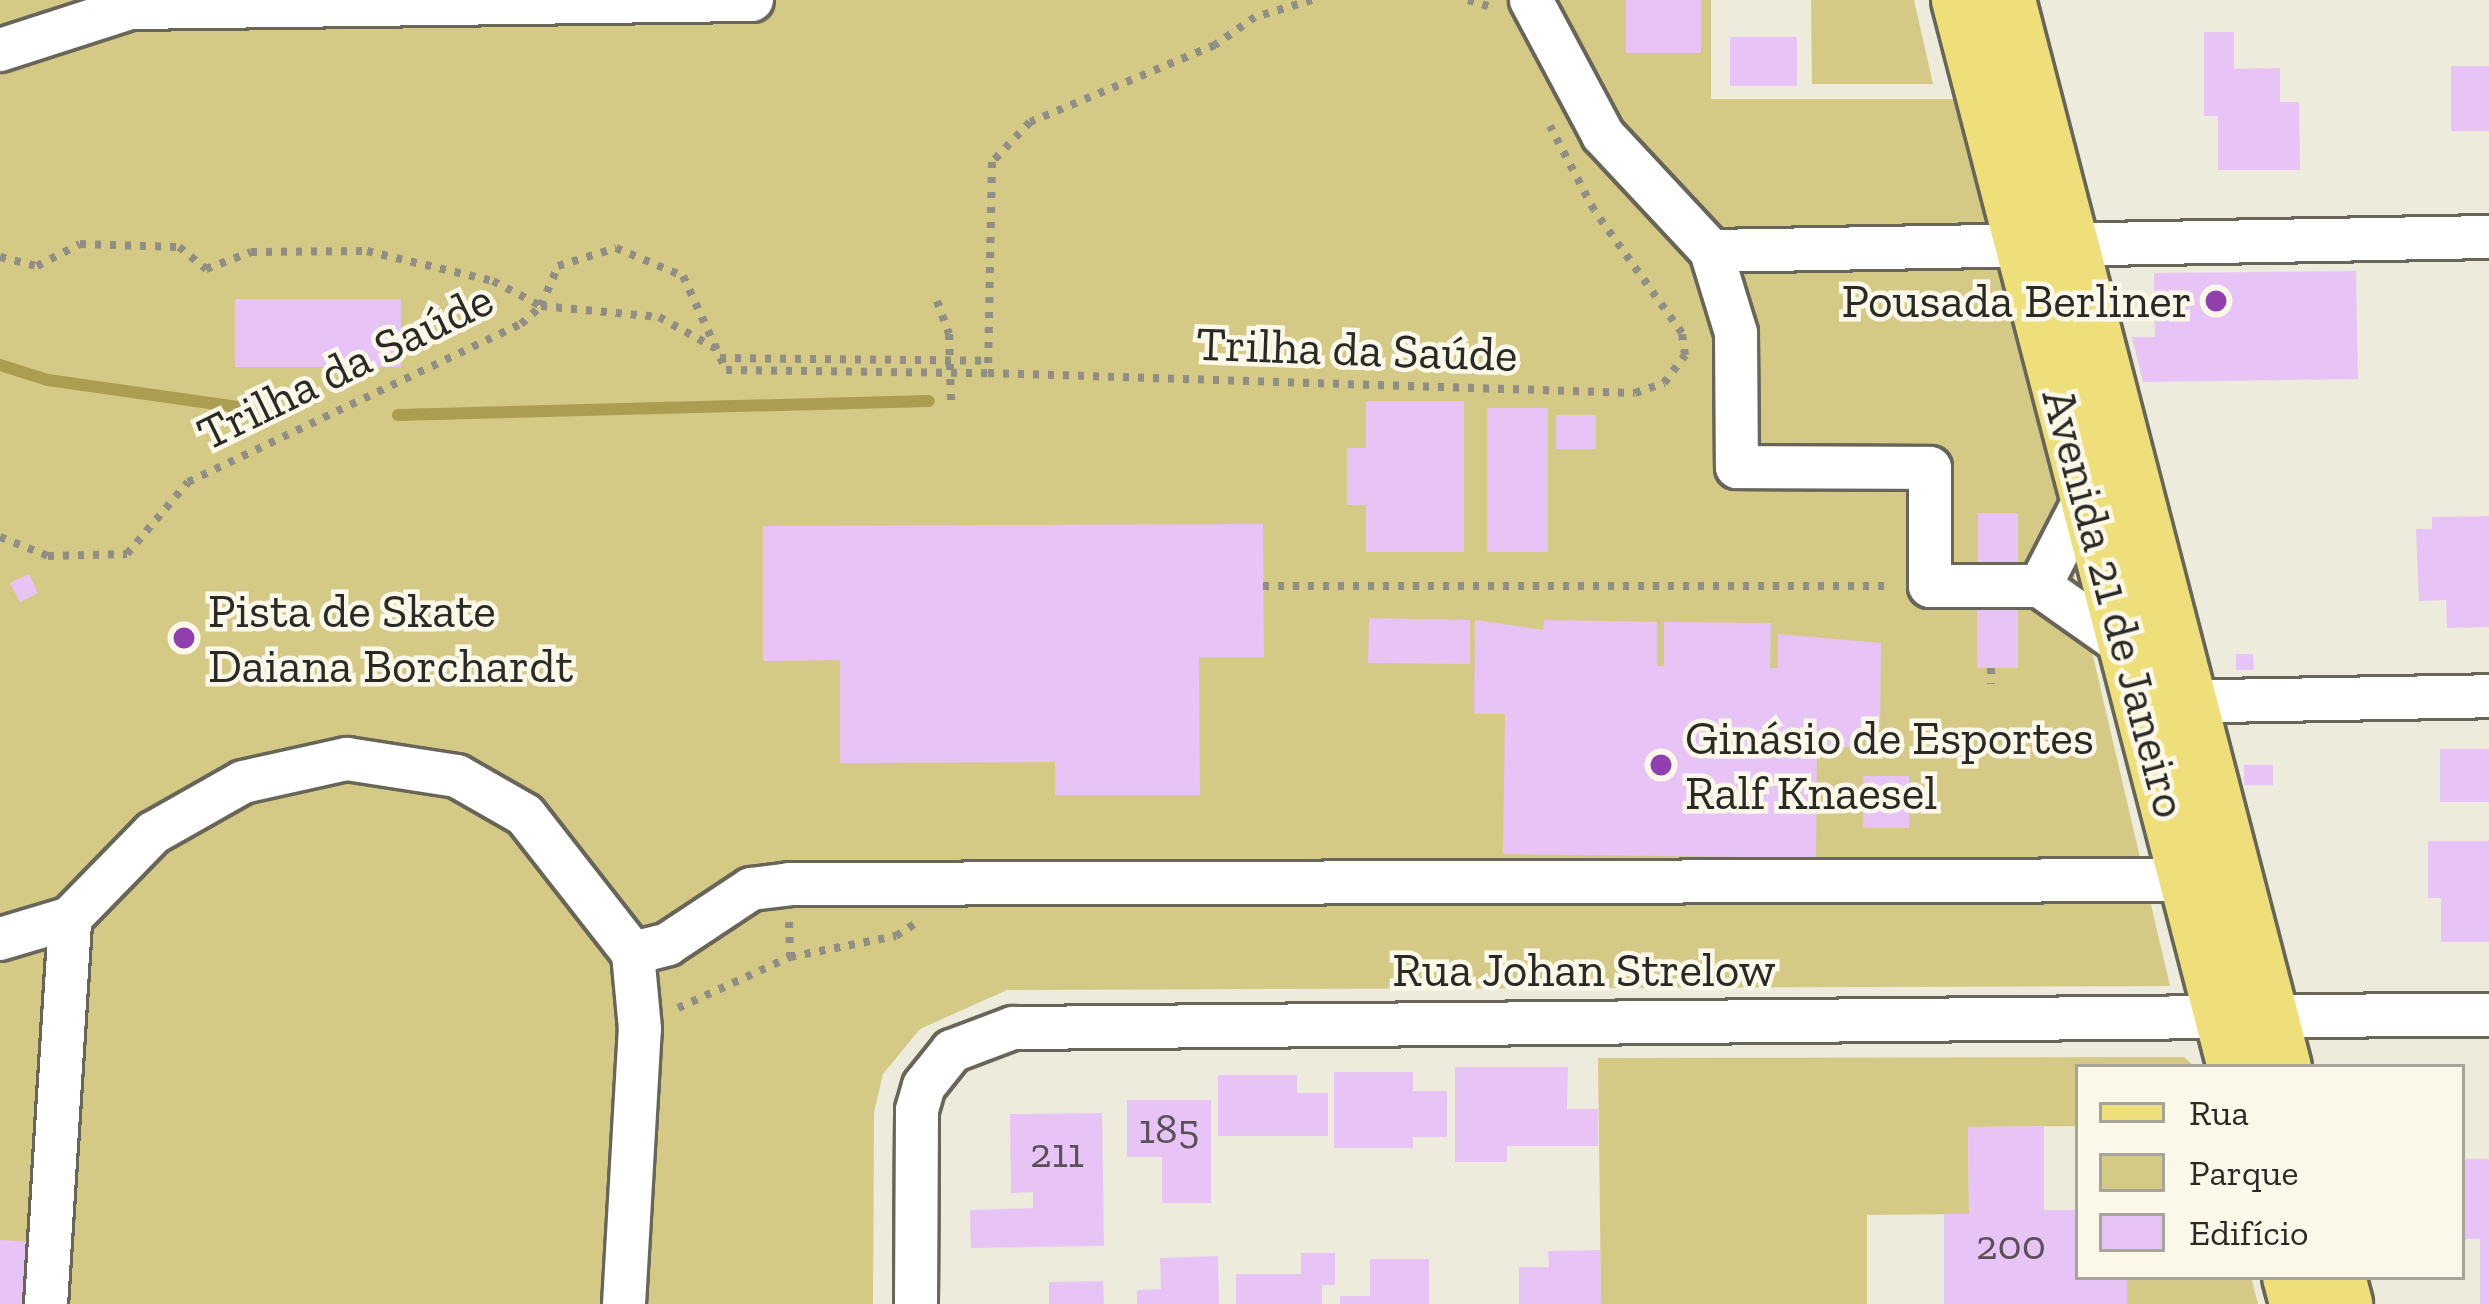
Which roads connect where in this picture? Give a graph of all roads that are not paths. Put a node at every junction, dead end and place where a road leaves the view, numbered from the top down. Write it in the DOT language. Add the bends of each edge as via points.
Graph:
graph roads {
  1 [pos="752,0"];
  2 [pos="1531,0"];
  3 [pos="1959,0"];
  4 [pos="2008,0"];
  5 [pos="0,50"];
  6 [pos="2489,237"];
  7 [pos="2046,242"];
  8 [pos="1711,251"];
  9 [pos="2087,495"];
  10 [pos="2039,586"];
  11 [pos="2126,647"];
  12 [pos="2489,695"];
  13 [pos="2165,701"];
  14 [pos="2211,880"];
  15 [pos="70,917"];
  16 [pos="0,939"];
  17 [pos="633,953"];
  18 [pos="2489,1015"];
  19 [pos="2253,1042"];
  20 [pos="46,1304"];
  21 [pos="623,1304"];
  22 [pos="916,1304"];
  1 -- 5 [label="street" via="130,8"];
  2 -- 8 [label="street" via="1603,135"];
  3 -- 7 [label="main road, Avenida 21 de Janeiro"];
  4 -- 7 [label="main road, Avenida 21 de Janeiro"];
  6 -- 7 [label="street"];
  7 -- 8 [label="street"];
  7 -- 9 [label="main road, Avenida 21 de Janeiro"];
  7 -- 13 [label="main road, Avenida 21 de Janeiro"];
  8 -- 10 [label="street" via="1736,333 1737,467 1930,468 1930,575"];
  9 -- 10 [label="street"];
  9 -- 11 [label="main road, Avenida 21 de Janeiro"];
  10 -- 11 [label="street"];
  11 -- 13 [label="main road, Avenida 21 de Janeiro"];
  12 -- 13 [label="street"];
  13 -- 14 [label="main road, Avenida 21 de Janeiro"];
  14 -- 17 [label="street" via="751,890 668,944"];
  14 -- 19 [label="main road, Avenida 21 de Janeiro"];
  15 -- 16 [label="street"];
  15 -- 17 [label="street" via="153,832 243,782 347,759 457,776 525,815"];
  15 -- 20 [label="street"];
  17 -- 21 [label="street" via="640,1029"];
  18 -- 19 [label="street, Rua Johan Strelow"];
  19 -- 22 [label="street, Rua Johan Strelow" via="1048,1025 974,1037 924,1086 917,1110"];
}
